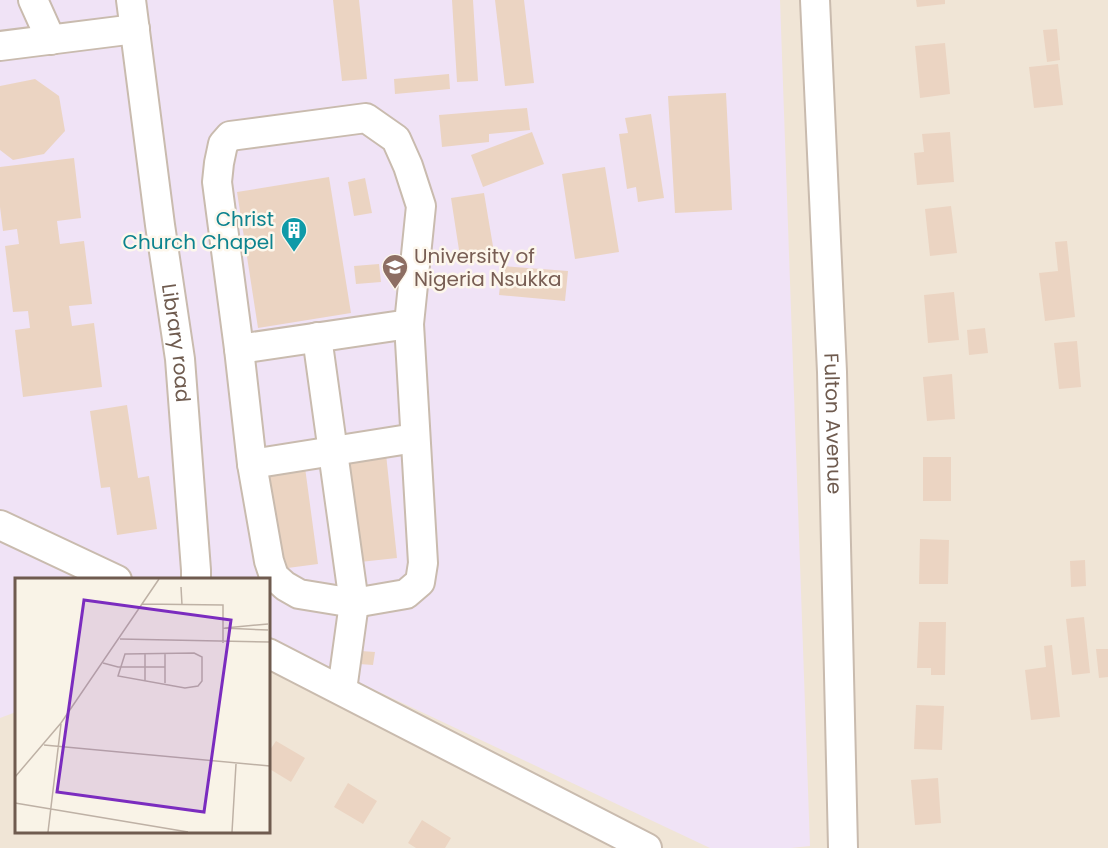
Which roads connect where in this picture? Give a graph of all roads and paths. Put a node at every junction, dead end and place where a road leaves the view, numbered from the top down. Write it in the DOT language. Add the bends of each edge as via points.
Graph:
graph roads {
  1 [pos="33,0"];
  2 [pos="54,0"];
  3 [pos="131,0"];
  4 [pos="815,0"];
  5 [pos="135,29"];
  6 [pos="51,40"];
  7 [pos="0,46"];
  8 [pos="409,324"];
  9 [pos="318,337"];
  10 [pos="239,349"];
  11 [pos="415,438"];
  12 [pos="333,452"];
  13 [pos="252,464"];
  14 [pos="0,525"];
  15 [pos="115,578"];
  16 [pos="196,578"];
  17 [pos="354,603"];
  18 [pos="270,654"];
  19 [pos="342,690"];
  20 [pos="647,848"];
  21 [pos="843,848"];
  1 -- 6 [label="street"];
  2 -- 6 [label="street"];
  3 -- 5 [label="street, Library road"];
  4 -- 21 [label="street, Fulton Avenue" via="832,372"];
  5 -- 6 [label="street"];
  5 -- 16 [label="street, Library road" via="180,359"];
  6 -- 7 [label="street"];
  8 -- 9 [label="street"];
  8 -- 10 [label="street" via="421,206 396,139 366,118 230,136 223,144 217,182"];
  8 -- 11 [label="street"];
  9 -- 10 [label="street"];
  9 -- 12 [label="street"];
  10 -- 13 [label="street"];
  11 -- 12 [label="street"];
  11 -- 17 [label="street" via="423,563 420,582 406,594"];
  12 -- 13 [label="street"];
  12 -- 17 [label="street"];
  13 -- 17 [label="street" via="274,576 299,594"];
  14 -- 15 [label="street"];
  17 -- 19 [label="street"];
  18 -- 19 [label="street"];
  19 -- 20 [label="street"];
}
